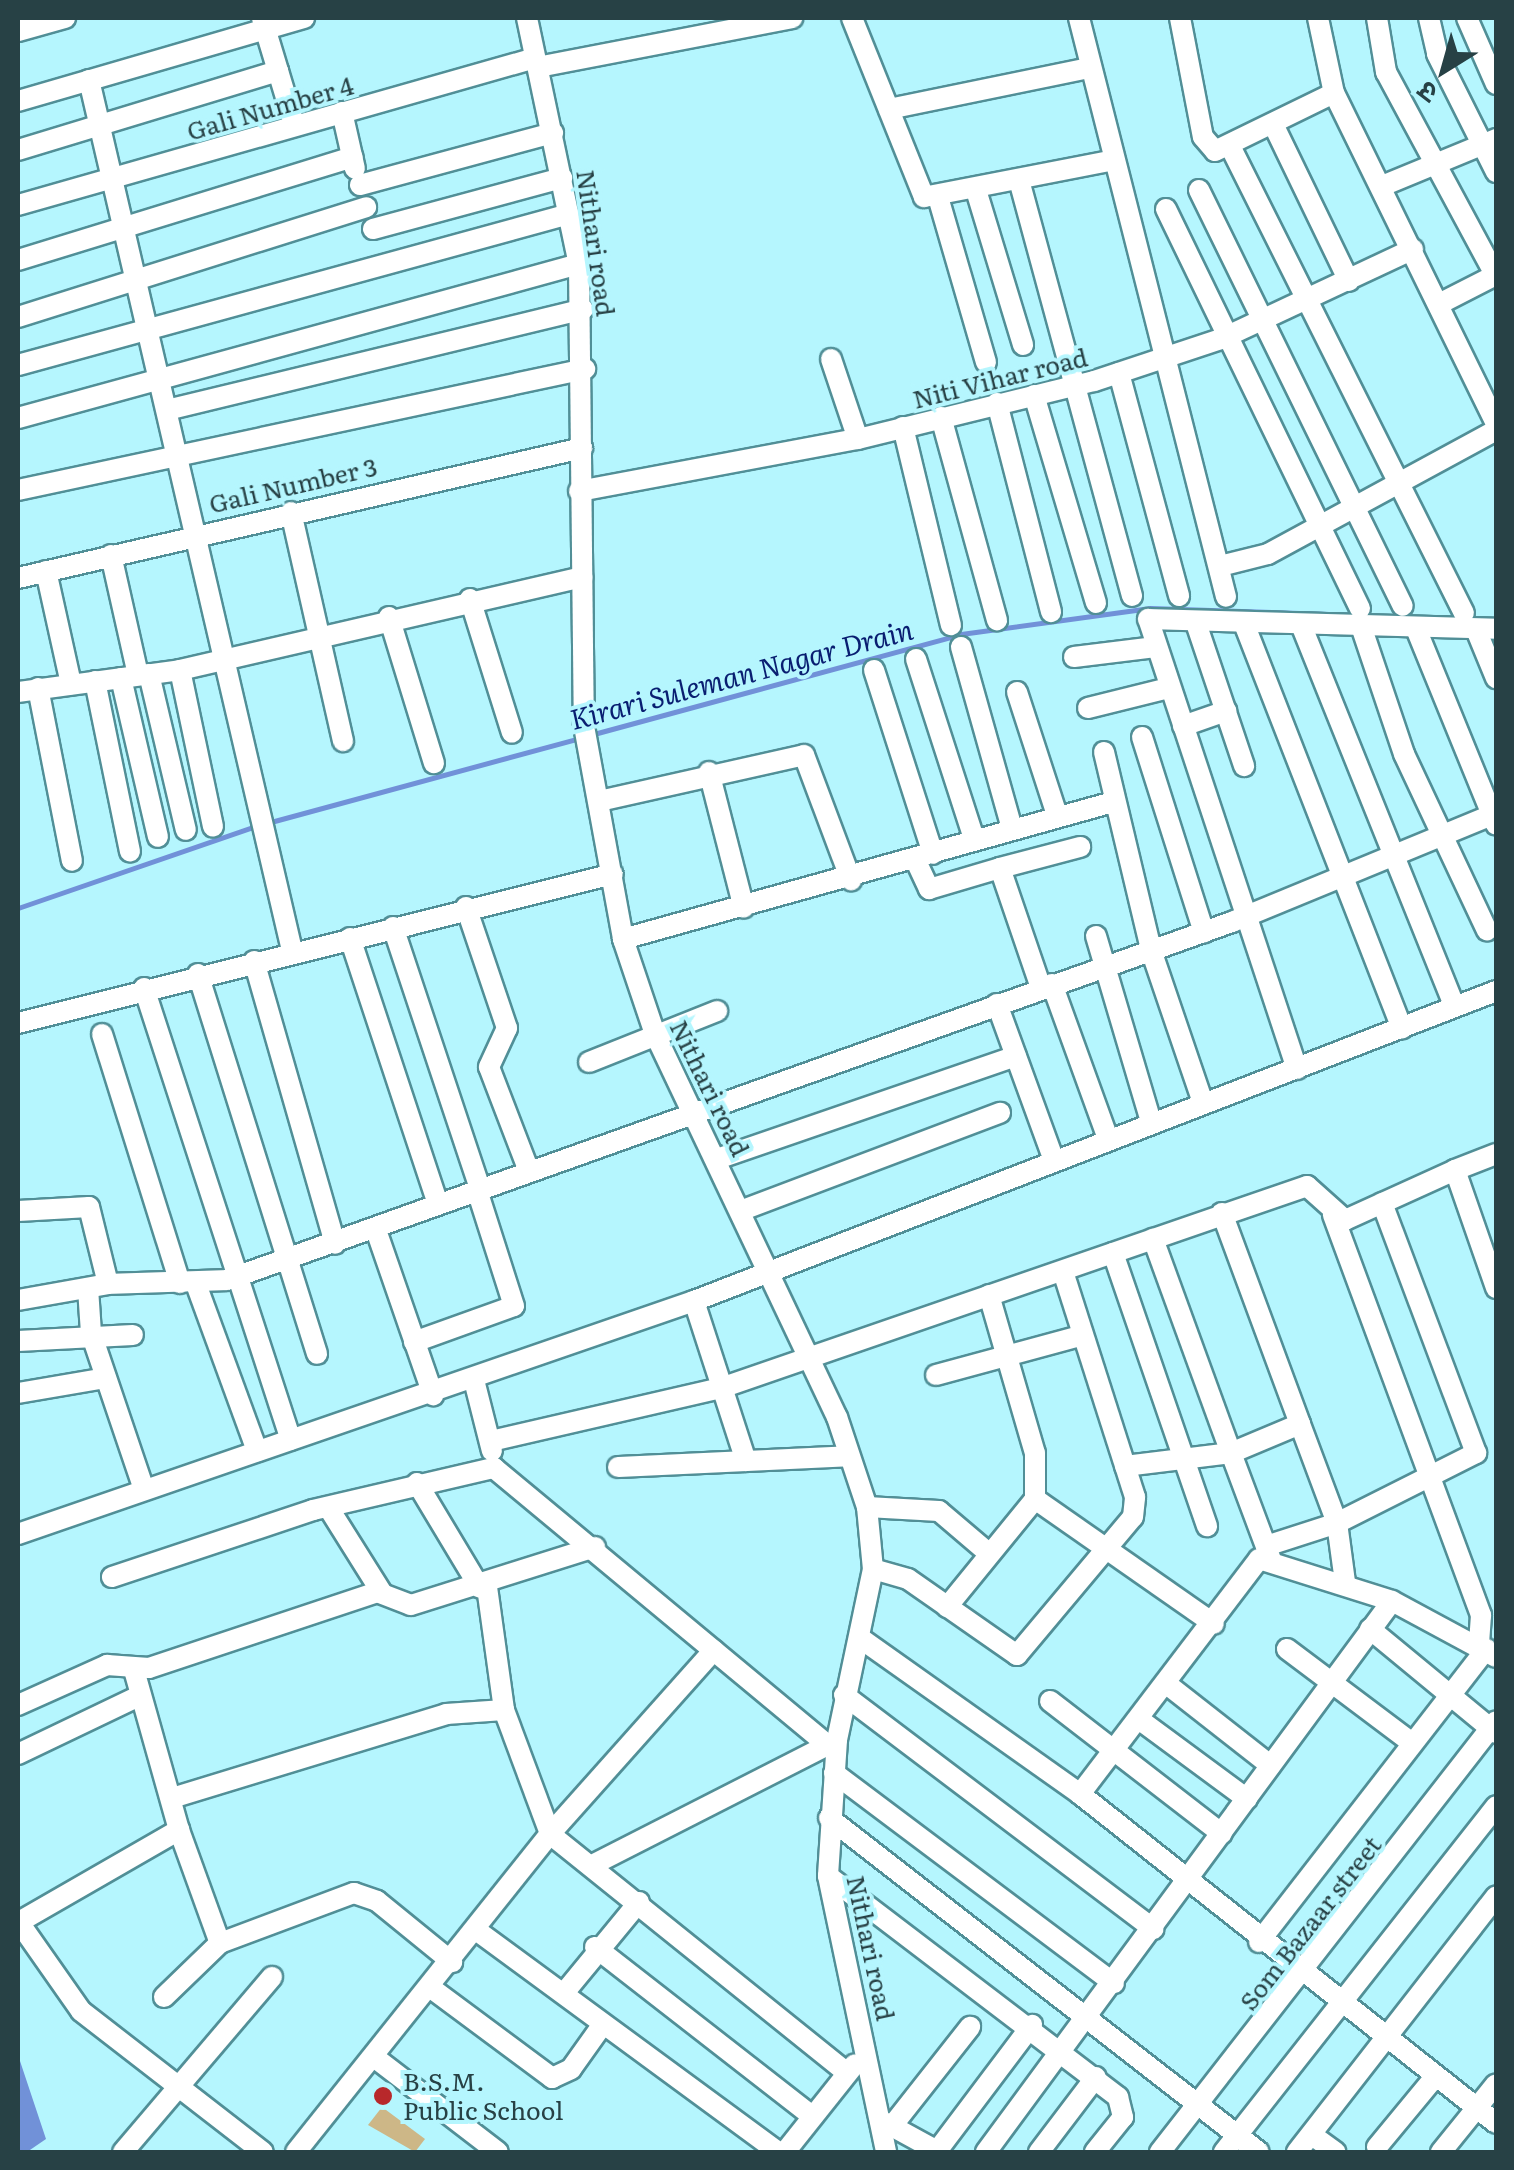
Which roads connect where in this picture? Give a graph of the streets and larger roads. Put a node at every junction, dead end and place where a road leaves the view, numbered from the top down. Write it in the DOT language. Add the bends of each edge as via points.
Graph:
graph roads {
  1 [pos="65,18"];
  2 [pos="304,18"];
  3 [pos="526,18"];
  4 [pos="792,18"];
  5 [pos="852,18"];
  6 [pos="1078,18"];
  7 [pos="1180,18"];
  8 [pos="1318,18"];
  9 [pos="1377,18"];
  10 [pos="1428,18"];
  11 [pos="1468,18"];
  12 [pos="264,23"];
  13 [pos="18,31"];
  14 [pos="536,62"];
  15 [pos="1089,68"];
  16 [pos="278,71"];
  17 [pos="89,80"];
  18 [pos="1496,84"];
  19 [pos="1334,93"];
  20 [pos="18,101"];
  21 [pos="889,109"];
  22 [pos="342,112"];
  23 [pos="294,124"];
  24 [pos="102,125"];
  25 [pos="1274,126"];
  26 [pos="553,133"];
  27 [pos="1490,144"];
  28 [pos="1231,148"];
  29 [pos="18,150"];
  30 [pos="352,158"];
  31 [pos="1109,161"];
  32 [pos="1436,165"];
  33 [pos="1496,172"];
  34 [pos="562,178"];
  35 [pos="118,179"];
  36 [pos="1019,180"];
  37 [pos="360,185"];
  38 [pos="1382,186"];
  39 [pos="976,190"];
  40 [pos="1199,190"];
  41 [pos="938,198"];
  42 [pos="18,205"];
  43 [pos="366,206"];
  44 [pos="1166,209"];
  45 [pos="568,214"];
  46 [pos="128,228"];
  47 [pos="373,229"];
  48 [pos="1412,250"];
  49 [pos="18,260"];
  50 [pos="383,262"];
  51 [pos="579,264"];
  52 [pos="139,276"];
  53 [pos="1496,276"];
  54 [pos="1349,281"];
  55 [pos="1307,300"];
  56 [pos="1439,304"];
  57 [pos="583,309"];
  58 [pos="18,317"];
  59 [pos="1260,321"];
  60 [pos="151,326"];
  61 [pos="1225,337"];
  62 [pos="1023,344"];
  63 [pos="1164,358"];
  64 [pos="831,359"];
  65 [pos="986,362"];
  66 [pos="18,365"];
  67 [pos="585,370"];
  68 [pos="1120,373"];
  69 [pos="163,377"];
  70 [pos="1075,386"];
  71 [pos="1034,395"];
  72 [pos="997,404"];
  73 [pos="170,408"];
  74 [pos="18,418"];
  75 [pos="941,418"];
  76 [pos="1496,422"];
  77 [pos="903,428"];
  78 [pos="1496,430"];
  79 [pos="858,440"];
  80 [pos="582,448"];
  81 [pos="182,457"];
  82 [pos="1396,480"];
  83 [pos="18,490"];
  84 [pos="579,491"];
  85 [pos="1355,508"];
  86 [pos="291,512"];
  87 [pos="1321,526"];
  88 [pos="200,532"];
  89 [pos="111,554"];
  90 [pos="1220,566"];
  91 [pos="46,571"];
  92 [pos="18,578"];
  93 [pos="582,578"];
  94 [pos="1132,596"];
  95 [pos="1180,596"];
  96 [pos="1226,597"];
  97 [pos="470,600"];
  98 [pos="1096,602"];
  99 [pos="1403,606"];
  100 [pos="1051,612"];
  101 [pos="1464,613"];
  102 [pos="1360,617"];
  103 [pos="389,618"];
  104 [pos="997,620"];
  105 [pos="1196,623"];
  106 [pos="951,626"];
  107 [pos="1246,626"];
  108 [pos="1302,627"];
  109 [pos="1487,630"];
  110 [pos="1418,631"];
  111 [pos="314,641"];
  112 [pos="962,647"];
  113 [pos="1154,647"];
  114 [pos="1074,656"];
  115 [pos="228,658"];
  116 [pos="916,659"];
  117 [pos="180,670"];
  118 [pos="874,670"];
  119 [pos="136,676"];
  120 [pos="1496,678"];
  121 [pos="94,681"];
  122 [pos="71,684"];
  123 [pos="1169,688"];
  124 [pos="28,690"];
  125 [pos="1018,692"];
  126 [pos="1088,708"];
  127 [pos="1226,711"];
  128 [pos="1183,726"];
  129 [pos="512,734"];
  130 [pos="1142,736"];
  131 [pos="344,741"];
  132 [pos="1104,752"];
  133 [pos="434,763"];
  134 [pos="1244,766"];
  135 [pos="709,772"];
  136 [pos="599,801"];
  137 [pos="1113,802"];
  138 [pos="1057,816"];
  139 [pos="1495,818"];
  140 [pos="213,827"];
  141 [pos="1012,828"];
  142 [pos="186,830"];
  143 [pos="1444,836"];
  144 [pos="158,838"];
  145 [pos="974,839"];
  146 [pos="1080,847"];
  147 [pos="130,850"];
  148 [pos="925,858"];
  149 [pos="1390,858"];
  150 [pos="72,860"];
  151 [pos="1000,868"];
  152 [pos="612,874"];
  153 [pos="1341,878"];
  154 [pos="851,880"];
  155 [pos="466,907"];
  156 [pos="744,908"];
  157 [pos="1245,916"];
  158 [pos="393,927"];
  159 [pos="1487,930"];
  160 [pos="1204,932"];
  161 [pos="1096,936"];
  162 [pos="350,938"];
  163 [pos="623,939"];
  164 [pos="292,950"];
  165 [pos="1151,950"];
  166 [pos="254,962"];
  167 [pos="1103,966"];
  168 [pos="198,974"];
  169 [pos="1046,986"];
  170 [pos="144,988"];
  171 [pos="1496,991"];
  172 [pos="997,1004"];
  173 [pos="1454,1006"];
  174 [pos="717,1011"];
  175 [pos="18,1023"];
  176 [pos="1402,1028"];
  177 [pos="102,1034"];
  178 [pos="655,1034"];
  179 [pos="1016,1056"];
  180 [pos="589,1062"];
  181 [pos="1297,1069"];
  182 [pos="1203,1103"];
  183 [pos="693,1110"];
  184 [pos="1000,1114"];
  185 [pos="1150,1122"];
  186 [pos="1108,1139"];
  187 [pos="1496,1154"];
  188 [pos="716,1159"];
  189 [pos="1054,1160"];
  190 [pos="1455,1170"];
  191 [pos="529,1171"];
  192 [pos="478,1189"];
  193 [pos="1382,1203"];
  194 [pos="438,1204"];
  195 [pos="740,1210"];
  196 [pos="18,1211"];
  197 [pos="1222,1213"];
  198 [pos="1333,1215"];
  199 [pos="376,1230"];
  200 [pos="1153,1239"];
  201 [pos="335,1244"];
  202 [pos="1113,1254"];
  203 [pos="289,1257"];
  204 [pos="1063,1271"];
  205 [pos="769,1274"];
  206 [pos="237,1276"];
  207 [pos="188,1284"];
  208 [pos="98,1286"];
  209 [pos="1496,1288"];
  210 [pos="988,1295"];
  211 [pos="18,1300"];
  212 [pos="694,1301"];
  213 [pos="91,1333"];
  214 [pos="133,1335"];
  215 [pos="1084,1335"];
  216 [pos="18,1341"];
  217 [pos="414,1342"];
  218 [pos="317,1354"];
  219 [pos="808,1357"];
  220 [pos="1012,1358"];
  221 [pos="936,1375"];
  222 [pos="106,1378"];
  223 [pos="474,1380"];
  224 [pos="721,1388"];
  225 [pos="18,1393"];
  226 [pos="433,1394"];
  227 [pos="1300,1424"];
  228 [pos="291,1440"];
  229 [pos="491,1441"];
  230 [pos="257,1451"];
  231 [pos="1231,1453"];
  232 [pos="849,1456"];
  233 [pos="1184,1459"];
  234 [pos="746,1461"];
  235 [pos="1124,1466"];
  236 [pos="618,1467"];
  237 [pos="494,1468"];
  238 [pos="1430,1482"];
  239 [pos="418,1484"];
  240 [pos="143,1487"];
  241 [pos="1035,1499"];
  242 [pos="328,1506"];
  243 [pos="867,1507"];
  244 [pos="1337,1523"];
  245 [pos="1207,1526"];
  246 [pos="18,1534"];
  247 [pos="595,1548"];
  248 [pos="986,1551"];
  249 [pos="1110,1551"];
  250 [pos="1269,1553"];
  251 [pos="874,1569"];
  252 [pos="112,1577"];
  253 [pos="1345,1582"];
  254 [pos="483,1588"];
  255 [pos="382,1593"];
  256 [pos="1392,1601"];
  257 [pos="947,1607"];
  258 [pos="1214,1624"];
  259 [pos="1370,1629"];
  260 [pos="860,1638"];
  261 [pos="1288,1649"];
  262 [pos="714,1650"];
  263 [pos="1487,1650"];
  264 [pos="134,1670"];
  265 [pos="1329,1677"];
  266 [pos="1168,1685"];
  267 [pos="1452,1694"];
  268 [pos="142,1695"];
  269 [pos="844,1695"];
  270 [pos="1050,1701"];
  271 [pos="18,1705"];
  272 [pos="504,1710"];
  273 [pos="1140,1720"];
  274 [pos="1494,1728"];
  275 [pos="832,1742"];
  276 [pos="1412,1743"];
  277 [pos="1116,1750"];
  278 [pos="18,1754"];
  279 [pos="1270,1766"];
  280 [pos="834,1773"];
  281 [pos="1080,1794"];
  282 [pos="172,1798"];
  283 [pos="1247,1799"];
  284 [pos="1496,1806"];
  285 [pos="829,1818"];
  286 [pos="180,1830"];
  287 [pos="550,1834"];
  288 [pos="1222,1834"];
  289 [pos="596,1864"];
  290 [pos="828,1876"];
  291 [pos="1188,1881"];
  292 [pos="1496,1896"];
  293 [pos="639,1902"];
  294 [pos="1489,1919"];
  295 [pos="18,1921"];
  296 [pos="1153,1929"];
  297 [pos="476,1930"];
  298 [pos="1259,1942"];
  299 [pos="220,1944"];
  300 [pos="595,1947"];
  301 [pos="452,1962"];
  302 [pos="1302,1976"];
  303 [pos="272,1977"];
  304 [pos="1114,1983"];
  305 [pos="431,1988"];
  306 [pos="564,1993"];
  307 [pos="164,1997"];
  308 [pos="1342,2007"];
  309 [pos="1094,2018"];
  310 [pos="604,2024"];
  311 [pos="1032,2025"];
  312 [pos="970,2026"];
  313 [pos="1385,2040"];
  314 [pos="867,2049"];
  315 [pos="1067,2053"];
  316 [pos="374,2057"];
  317 [pos="847,2073"];
  318 [pos="1435,2077"];
  319 [pos="1096,2078"];
  320 [pos="1496,2084"];
  321 [pos="183,2088"];
  322 [pos="1196,2104"];
  323 [pos="1478,2109"];
  324 [pos="812,2118"];
  325 [pos="891,2122"];
  326 [pos="1496,2124"];
  327 [pos="1312,2134"];
  328 [pos="1230,2144"];
  329 [pos="1377,2147"];
  330 [pos="134,2149"];
  331 [pos="263,2152"];
  332 [pos="296,2152"];
  333 [pos="498,2152"];
  334 [pos="781,2152"];
  335 [pos="886,2152"];
  336 [pos="938,2152"];
  337 [pos="986,2152"];
  338 [pos="1039,2152"];
  339 [pos="1096,2152"];
  340 [pos="1160,2152"];
  341 [pos="1259,2152"];
  342 [pos="1297,2152"];
  343 [pos="1335,2152"];
  344 [pos="1441,2152"];
  1 -- 13 [label="street"];
  2 -- 12 [label="street"];
  3 -- 14 [label="street, Nithari road"];
  4 -- 14 [label="street, Gali Number 4"];
  5 -- 21 [label="street"];
  6 -- 15 [label="street"];
  7 -- 28 [label="street" via="1203,138 1214,151"];
  8 -- 19 [label="street"];
  9 -- 32 [label="street" via="1386,72"];
  10 -- 27 [label="street"];
  11 -- 18 [label="street"];
  12 -- 16 [label="street"];
  12 -- 17 [label="street"];
  14 -- 22 [label="street, Gali Number 4"];
  14 -- 26 [label="street, Nithari road"];
  15 -- 21 [label="street"];
  15 -- 31 [label="street"];
  16 -- 23 [label="street"];
  16 -- 24 [label="street"];
  17 -- 20 [label="street"];
  17 -- 24 [label="street"];
  19 -- 25 [label="street"];
  19 -- 38 [label="street"];
  21 -- 41 [label="street" via="920,192"];
  22 -- 23 [label="street, Gali Number 4"];
  22 -- 30 [label="street"];
  23 -- 35 [label="street, Gali Number 4"];
  24 -- 29 [label="street"];
  24 -- 35 [label="street"];
  25 -- 28 [label="street"];
  25 -- 54 [label="street"];
  26 -- 34 [label="street, Nithari road"];
  26 -- 37 [label="street"];
  27 -- 32 [label="street"];
  27 -- 33 [label="street"];
  28 -- 55 [label="street"];
  30 -- 37 [label="street"];
  30 -- 46 [label="street"];
  31 -- 36 [label="street"];
  31 -- 63 [label="street"];
  32 -- 38 [label="street"];
  32 -- 53 [label="street"];
  34 -- 45 [label="street, Nithari road"];
  34 -- 47 [label="street"];
  35 -- 42 [label="street, Gali Number 4"];
  35 -- 46 [label="street"];
  36 -- 39 [label="street"];
  36 -- 70 [label="street"];
  37 -- 43 [label="street"];
  38 -- 48 [label="street"];
  39 -- 41 [label="street"];
  39 -- 62 [label="street"];
  40 -- 59 [label="street"];
  41 -- 65 [label="street"];
  43 -- 47 [label="street"];
  43 -- 52 [label="street"];
  44 -- 61 [label="street"];
  45 -- 50 [label="street"];
  45 -- 51 [label="street, Nithari road"];
  46 -- 49 [label="street"];
  46 -- 52 [label="street"];
  47 -- 50 [label="street"];
  48 -- 54 [label="street, Niti Vihar road"];
  48 -- 56 [label="street"];
  50 -- 60 [label="street"];
  51 -- 57 [label="street, Nithari road"];
  51 -- 69 [label="street"];
  52 -- 58 [label="street"];
  52 -- 60 [label="street"];
  53 -- 56 [label="street"];
  54 -- 55 [label="street, Niti Vihar road"];
  55 -- 59 [label="street, Niti Vihar road"];
  55 -- 82 [label="street"];
  56 -- 76 [label="street"];
  57 -- 67 [label="street, Nithari road"];
  57 -- 73 [label="street"];
  59 -- 61 [label="street, Niti Vihar road"];
  59 -- 85 [label="street"];
  60 -- 66 [label="street"];
  60 -- 69 [label="street"];
  61 -- 63 [label="street, Niti Vihar road"];
  61 -- 87 [label="street"];
  63 -- 68 [label="street, Niti Vihar road"];
  63 -- 90 [label="street"];
  64 -- 79 [label="street"];
  67 -- 80 [label="street, Nithari road"];
  67 -- 81 [label="street" via="274,430"];
  68 -- 70 [label="street, Niti Vihar road"];
  68 -- 95 [label="street"];
  69 -- 73 [label="street"];
  69 -- 74 [label="street"];
  70 -- 71 [label="street, Niti Vihar road"];
  70 -- 94 [label="street"];
  71 -- 72 [label="street, Niti Vihar road"];
  71 -- 98 [label="street"];
  72 -- 75 [label="street, Niti Vihar road"];
  72 -- 100 [label="street"];
  73 -- 81 [label="street"];
  75 -- 77 [label="street, Niti Vihar road"];
  75 -- 104 [label="street"];
  77 -- 79 [label="street, Niti Vihar road"];
  77 -- 106 [label="street"];
  78 -- 82 [label="street"];
  79 -- 84 [label="street, Niti Vihar road"];
  80 -- 84 [label="street, Nithari road"];
  80 -- 86 [label="street, Gali Number 3"];
  81 -- 83 [label="street"];
  81 -- 88 [label="street"];
  82 -- 85 [label="street"];
  82 -- 101 [label="street"];
  84 -- 93 [label="street, Nithari road"];
  85 -- 87 [label="street"];
  85 -- 99 [label="street"];
  86 -- 88 [label="street, Gali Number 3"];
  86 -- 111 [label="street"];
  87 -- 90 [label="street"];
  87 -- 102 [label="street"];
  88 -- 89 [label="street, Gali Number 3"];
  88 -- 115 [label="street"];
  89 -- 91 [label="street, Gali Number 3"];
  89 -- 119 [label="street"];
  90 -- 96 [label="street"];
  91 -- 92 [label="street, Gali Number 3"];
  91 -- 122 [label="street"];
  93 -- 97 [label="street"];
  93 -- 136 [label="street, Nithari road" via="585,734"];
  97 -- 103 [label="street"];
  97 -- 129 [label="street"];
  102 -- 108 [label="street"];
  102 -- 110 [label="street"];
  102 -- 143 [label="street"];
  103 -- 111 [label="street"];
  103 -- 133 [label="street"];
  105 -- 107 [label="street"];
  105 -- 113 [label="street" via="1148,620"];
  105 -- 127 [label="street"];
  107 -- 108 [label="street"];
  107 -- 153 [label="street"];
  108 -- 149 [label="street"];
  109 -- 110 [label="street"];
  109 -- 120 [label="street"];
  110 -- 139 [label="street"];
  111 -- 115 [label="street"];
  111 -- 131 [label="street"];
  112 -- 141 [label="street"];
  113 -- 114 [label="street"];
  113 -- 123 [label="street"];
  115 -- 117 [label="street"];
  115 -- 164 [label="street"];
  116 -- 145 [label="street"];
  117 -- 119 [label="street"];
  117 -- 140 [label="street"];
  118 -- 148 [label="street"];
  119 -- 121 [label="street"];
  119 -- 142 [label="street"];
  119 -- 144 [label="street"];
  121 -- 122 [label="street"];
  121 -- 147 [label="street"];
  122 -- 124 [label="street"];
  123 -- 126 [label="street"];
  123 -- 128 [label="street"];
  124 -- 150 [label="street"];
  125 -- 138 [label="street"];
  127 -- 128 [label="street"];
  127 -- 134 [label="street"];
  128 -- 157 [label="street"];
  130 -- 160 [label="street"];
  132 -- 137 [label="street"];
  135 -- 136 [label="street"];
  135 -- 154 [label="street" via="807,758"];
  135 -- 156 [label="street"];
  136 -- 152 [label="street, Nithari road"];
  137 -- 138 [label="street"];
  137 -- 165 [label="street"];
  138 -- 141 [label="street"];
  139 -- 143 [label="street"];
  141 -- 145 [label="street"];
  143 -- 149 [label="street"];
  143 -- 159 [label="street"];
  145 -- 148 [label="street"];
  146 -- 151 [label="street"];
  148 -- 151 [label="street" via="929,889"];
  148 -- 154 [label="street"];
  149 -- 153 [label="street"];
  149 -- 173 [label="street"];
  151 -- 169 [label="street"];
  152 -- 155 [label="street"];
  152 -- 163 [label="street, Nithari road"];
  153 -- 157 [label="street"];
  153 -- 176 [label="street"];
  154 -- 156 [label="street"];
  155 -- 158 [label="street"];
  155 -- 191 [label="street" via="507,1028 488,1067"];
  156 -- 163 [label="street"];
  157 -- 160 [label="street"];
  157 -- 181 [label="street"];
  158 -- 162 [label="street"];
  158 -- 192 [label="street"];
  160 -- 165 [label="street"];
  161 -- 167 [label="street"];
  162 -- 164 [label="street"];
  162 -- 194 [label="street"];
  163 -- 178 [label="street, Nithari road"];
  164 -- 166 [label="street"];
  165 -- 167 [label="street"];
  165 -- 182 [label="street"];
  166 -- 168 [label="street"];
  166 -- 201 [label="street"];
  167 -- 169 [label="street"];
  167 -- 185 [label="street"];
  168 -- 170 [label="street"];
  168 -- 203 [label="street"];
  169 -- 172 [label="street"];
  169 -- 186 [label="street"];
  170 -- 175 [label="street"];
  170 -- 206 [label="street"];
  171 -- 173 [label="street"];
  172 -- 179 [label="street"];
  172 -- 183 [label="street"];
  173 -- 176 [label="street"];
  174 -- 178 [label="street"];
  176 -- 181 [label="street"];
  177 -- 207 [label="street"];
  178 -- 180 [label="street"];
  178 -- 183 [label="street, Nithari road"];
  179 -- 188 [label="street"];
  179 -- 189 [label="street"];
  181 -- 182 [label="street"];
  182 -- 185 [label="street"];
  183 -- 188 [label="street, Nithari road"];
  183 -- 191 [label="street"];
  184 -- 195 [label="street"];
  185 -- 186 [label="street"];
  186 -- 189 [label="street"];
  187 -- 190 [label="street"];
  188 -- 195 [label="street, Nithari road"];
  189 -- 205 [label="street"];
  190 -- 193 [label="street"];
  190 -- 209 [label="street"];
  191 -- 192 [label="street"];
  192 -- 194 [label="street"];
  192 -- 217 [label="street" via="514,1306"];
  193 -- 198 [label="street" via="1344,1220"];
  193 -- 238 [label="street" via="1476,1448"];
  194 -- 199 [label="street"];
  195 -- 205 [label="street, Nithari road"];
  196 -- 208 [label="street" via="89,1207"];
  197 -- 198 [label="street" via="1308,1186 1324,1194"];
  197 -- 200 [label="street"];
  197 -- 227 [label="street"];
  198 -- 238 [label="street"];
  199 -- 201 [label="street"];
  199 -- 217 [label="street"];
  200 -- 202 [label="street"];
  200 -- 231 [label="street"];
  201 -- 203 [label="street"];
  202 -- 204 [label="street"];
  202 -- 233 [label="street"];
  203 -- 206 [label="street"];
  203 -- 218 [label="street"];
  204 -- 210 [label="street"];
  204 -- 215 [label="street"];
  205 -- 212 [label="street"];
  205 -- 219 [label="street, Nithari road"];
  206 -- 207 [label="street"];
  206 -- 228 [label="street"];
  207 -- 208 [label="street"];
  207 -- 230 [label="street"];
  208 -- 211 [label="street"];
  208 -- 213 [label="street"];
  210 -- 219 [label="street"];
  210 -- 220 [label="street"];
  212 -- 223 [label="street"];
  212 -- 224 [label="street"];
  213 -- 214 [label="street"];
  213 -- 216 [label="street"];
  213 -- 222 [label="street"];
  215 -- 220 [label="street"];
  215 -- 235 [label="street"];
  217 -- 226 [label="street"];
  219 -- 224 [label="street"];
  219 -- 232 [label="street, Nithari road"];
  220 -- 221 [label="street"];
  220 -- 241 [label="street" via="1034,1453"];
  222 -- 225 [label="street"];
  222 -- 240 [label="street"];
  223 -- 226 [label="street"];
  223 -- 229 [label="street"];
  224 -- 229 [label="street"];
  224 -- 234 [label="street"];
  226 -- 228 [label="street"];
  227 -- 231 [label="street"];
  227 -- 244 [label="street"];
  228 -- 230 [label="street"];
  229 -- 237 [label="street"];
  230 -- 240 [label="street"];
  231 -- 233 [label="street"];
  231 -- 250 [label="street"];
  232 -- 234 [label="street"];
  232 -- 243 [label="street, Nithari road"];
  233 -- 235 [label="street"];
  233 -- 245 [label="street"];
  234 -- 236 [label="street"];
  235 -- 249 [label="street" via="1136,1508"];
  237 -- 239 [label="street"];
  237 -- 247 [label="street"];
  238 -- 244 [label="street"];
  238 -- 263 [label="street"];
  239 -- 242 [label="street"];
  239 -- 254 [label="street"];
  240 -- 246 [label="street"];
  241 -- 248 [label="street"];
  241 -- 249 [label="street"];
  242 -- 252 [label="street"];
  242 -- 255 [label="street"];
  243 -- 248 [label="street" via="939,1510"];
  243 -- 251 [label="street, Nithari road"];
  244 -- 250 [label="street"];
  244 -- 253 [label="street"];
  247 -- 254 [label="street"];
  247 -- 262 [label="street"];
  248 -- 257 [label="street"];
  249 -- 257 [label="street" via="1017,1655"];
  249 -- 258 [label="street"];
  250 -- 253 [label="street"];
  250 -- 258 [label="street" via="1252,1564"];
  251 -- 257 [label="street" via="908,1579"];
  251 -- 260 [label="street, Nithari road"];
  253 -- 256 [label="street"];
  254 -- 255 [label="street" via="404,1606"];
  254 -- 272 [label="street"];
  255 -- 264 [label="street"];
  256 -- 259 [label="street"];
  256 -- 263 [label="street"];
  258 -- 266 [label="street"];
  259 -- 265 [label="street"];
  259 -- 267 [label="street"];
  260 -- 269 [label="street, Nithari road"];
  260 -- 281 [label="street"];
  261 -- 265 [label="street"];
  262 -- 275 [label="street"];
  262 -- 287 [label="street"];
  263 -- 267 [label="street"];
  264 -- 268 [label="street"];
  264 -- 271 [label="street" via="107,1665"];
  265 -- 276 [label="street"];
  265 -- 279 [label="street"];
  266 -- 273 [label="street"];
  266 -- 279 [label="street"];
  267 -- 274 [label="street"];
  267 -- 276 [label="street"];
  268 -- 278 [label="street"];
  268 -- 282 [label="street"];
  269 -- 275 [label="street, Nithari road"];
  269 -- 296 [label="street"];
  270 -- 277 [label="street"];
  272 -- 282 [label="street" via="446,1714"];
  272 -- 287 [label="street"];
  273 -- 277 [label="street"];
  273 -- 283 [label="street"];
  274 -- 302 [label="street, Som Bazaar street"];
  275 -- 280 [label="street, Nithari road"];
  275 -- 289 [label="street"];
  276 -- 298 [label="street"];
  277 -- 281 [label="street"];
  277 -- 288 [label="street"];
  279 -- 283 [label="street"];
  280 -- 285 [label="street, Nithari road"];
  280 -- 304 [label="street"];
  281 -- 291 [label="street"];
  282 -- 286 [label="street"];
  283 -- 288 [label="street"];
  284 -- 308 [label="street"];
  285 -- 290 [label="street, Nithari road"];
  285 -- 309 [label="street"];
  286 -- 295 [label="street"];
  286 -- 299 [label="street"];
  287 -- 289 [label="street"];
  287 -- 297 [label="street"];
  288 -- 291 [label="street"];
  289 -- 293 [label="street"];
  290 -- 311 [label="street"];
  290 -- 314 [label="street, Nithari road"];
  291 -- 296 [label="street"];
  291 -- 298 [label="street"];
  292 -- 294 [label="street"];
  293 -- 300 [label="street"];
  293 -- 317 [label="street"];
  294 -- 313 [label="street"];
  295 -- 321 [label="street" via="62,1992"];
  296 -- 304 [label="street"];
  297 -- 301 [label="street"];
  297 -- 306 [label="street"];
  298 -- 302 [label="street"];
  299 -- 301 [label="street" via="354,1893 377,1900"];
  299 -- 307 [label="street"];
  300 -- 306 [label="street"];
  300 -- 324 [label="street"];
  301 -- 305 [label="street"];
  302 -- 308 [label="street"];
  302 -- 322 [label="street, Som Bazaar street"];
  303 -- 321 [label="street"];
  304 -- 309 [label="street"];
  305 -- 310 [label="street" via="552,2078 571,2069"];
  305 -- 316 [label="street"];
  306 -- 310 [label="street"];
  308 -- 313 [label="street"];
  308 -- 328 [label="street"];
  309 -- 315 [label="street"];
  309 -- 322 [label="street"];
  310 -- 334 [label="street"];
  311 -- 315 [label="street"];
  311 -- 336 [label="street"];
  312 -- 325 [label="street"];
  313 -- 318 [label="street"];
  313 -- 327 [label="street"];
  314 -- 317 [label="street"];
  314 -- 325 [label="street, Nithari road"];
  315 -- 319 [label="street"];
  315 -- 337 [label="street"];
  316 -- 332 [label="street"];
  316 -- 333 [label="street"];
  317 -- 324 [label="street"];
  318 -- 323 [label="street"];
  318 -- 329 [label="street"];
  319 -- 338 [label="street"];
  319 -- 339 [label="street" via="1125,2107"];
  320 -- 323 [label="street"];
  321 -- 330 [label="street"];
  321 -- 331 [label="street"];
  322 -- 328 [label="street"];
  322 -- 340 [label="street, Som Bazaar street"];
  323 -- 326 [label="street"];
  323 -- 344 [label="street"];
  324 -- 334 [label="street"];
  325 -- 335 [label="street, Nithari road"];
  325 -- 336 [label="street"];
  327 -- 342 [label="street"];
  327 -- 343 [label="street"];
  328 -- 341 [label="street"];
}
